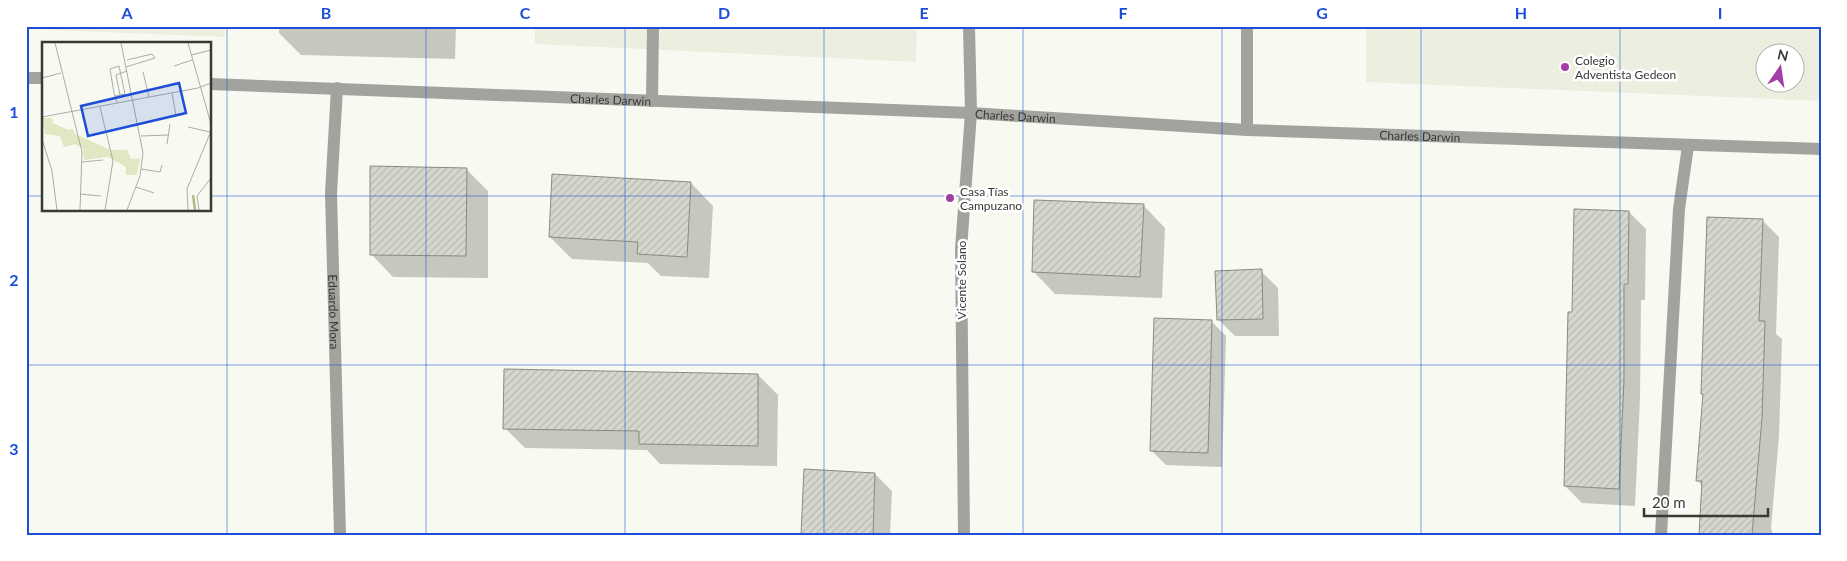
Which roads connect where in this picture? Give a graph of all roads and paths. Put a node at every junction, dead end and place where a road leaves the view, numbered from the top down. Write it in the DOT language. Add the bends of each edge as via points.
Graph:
graph roads {
  1 [pos="653,26"];
  2 [pos="970,26"];
  3 [pos="1247,26"];
  4 [pos="26,78"];
  5 [pos="42,78"];
  6 [pos="211,84"];
  7 [pos="337,88"];
  8 [pos="652,101"];
  9 [pos="971,113"];
  10 [pos="1247,130"];
  11 [pos="1688,146"];
  12 [pos="1821,149"];
  13 [pos="340,535"];
  14 [pos="964,535"];
  15 [pos="1661,535"];
  1 -- 8 [label="street"];
  2 -- 9 [label="street, Vicente Solano"];
  3 -- 10 [label="street"];
  4 -- 5 [label="street"];
  6 -- 7 [label="street, Charles Darwin"];
  7 -- 8 [label="street, Charles Darwin"];
  7 -- 13 [label="street, Eduardo Mora" via="331,192"];
  8 -- 9 [label="street, Charles Darwin"];
  9 -- 10 [label="street, Charles Darwin"];
  9 -- 14 [label="street, Vicente Solano" via="960,248"];
  10 -- 11 [label="street, Charles Darwin"];
  11 -- 12 [label="street, Charles Darwin"];
  11 -- 15 [label="street" via="1679,209"];
}
